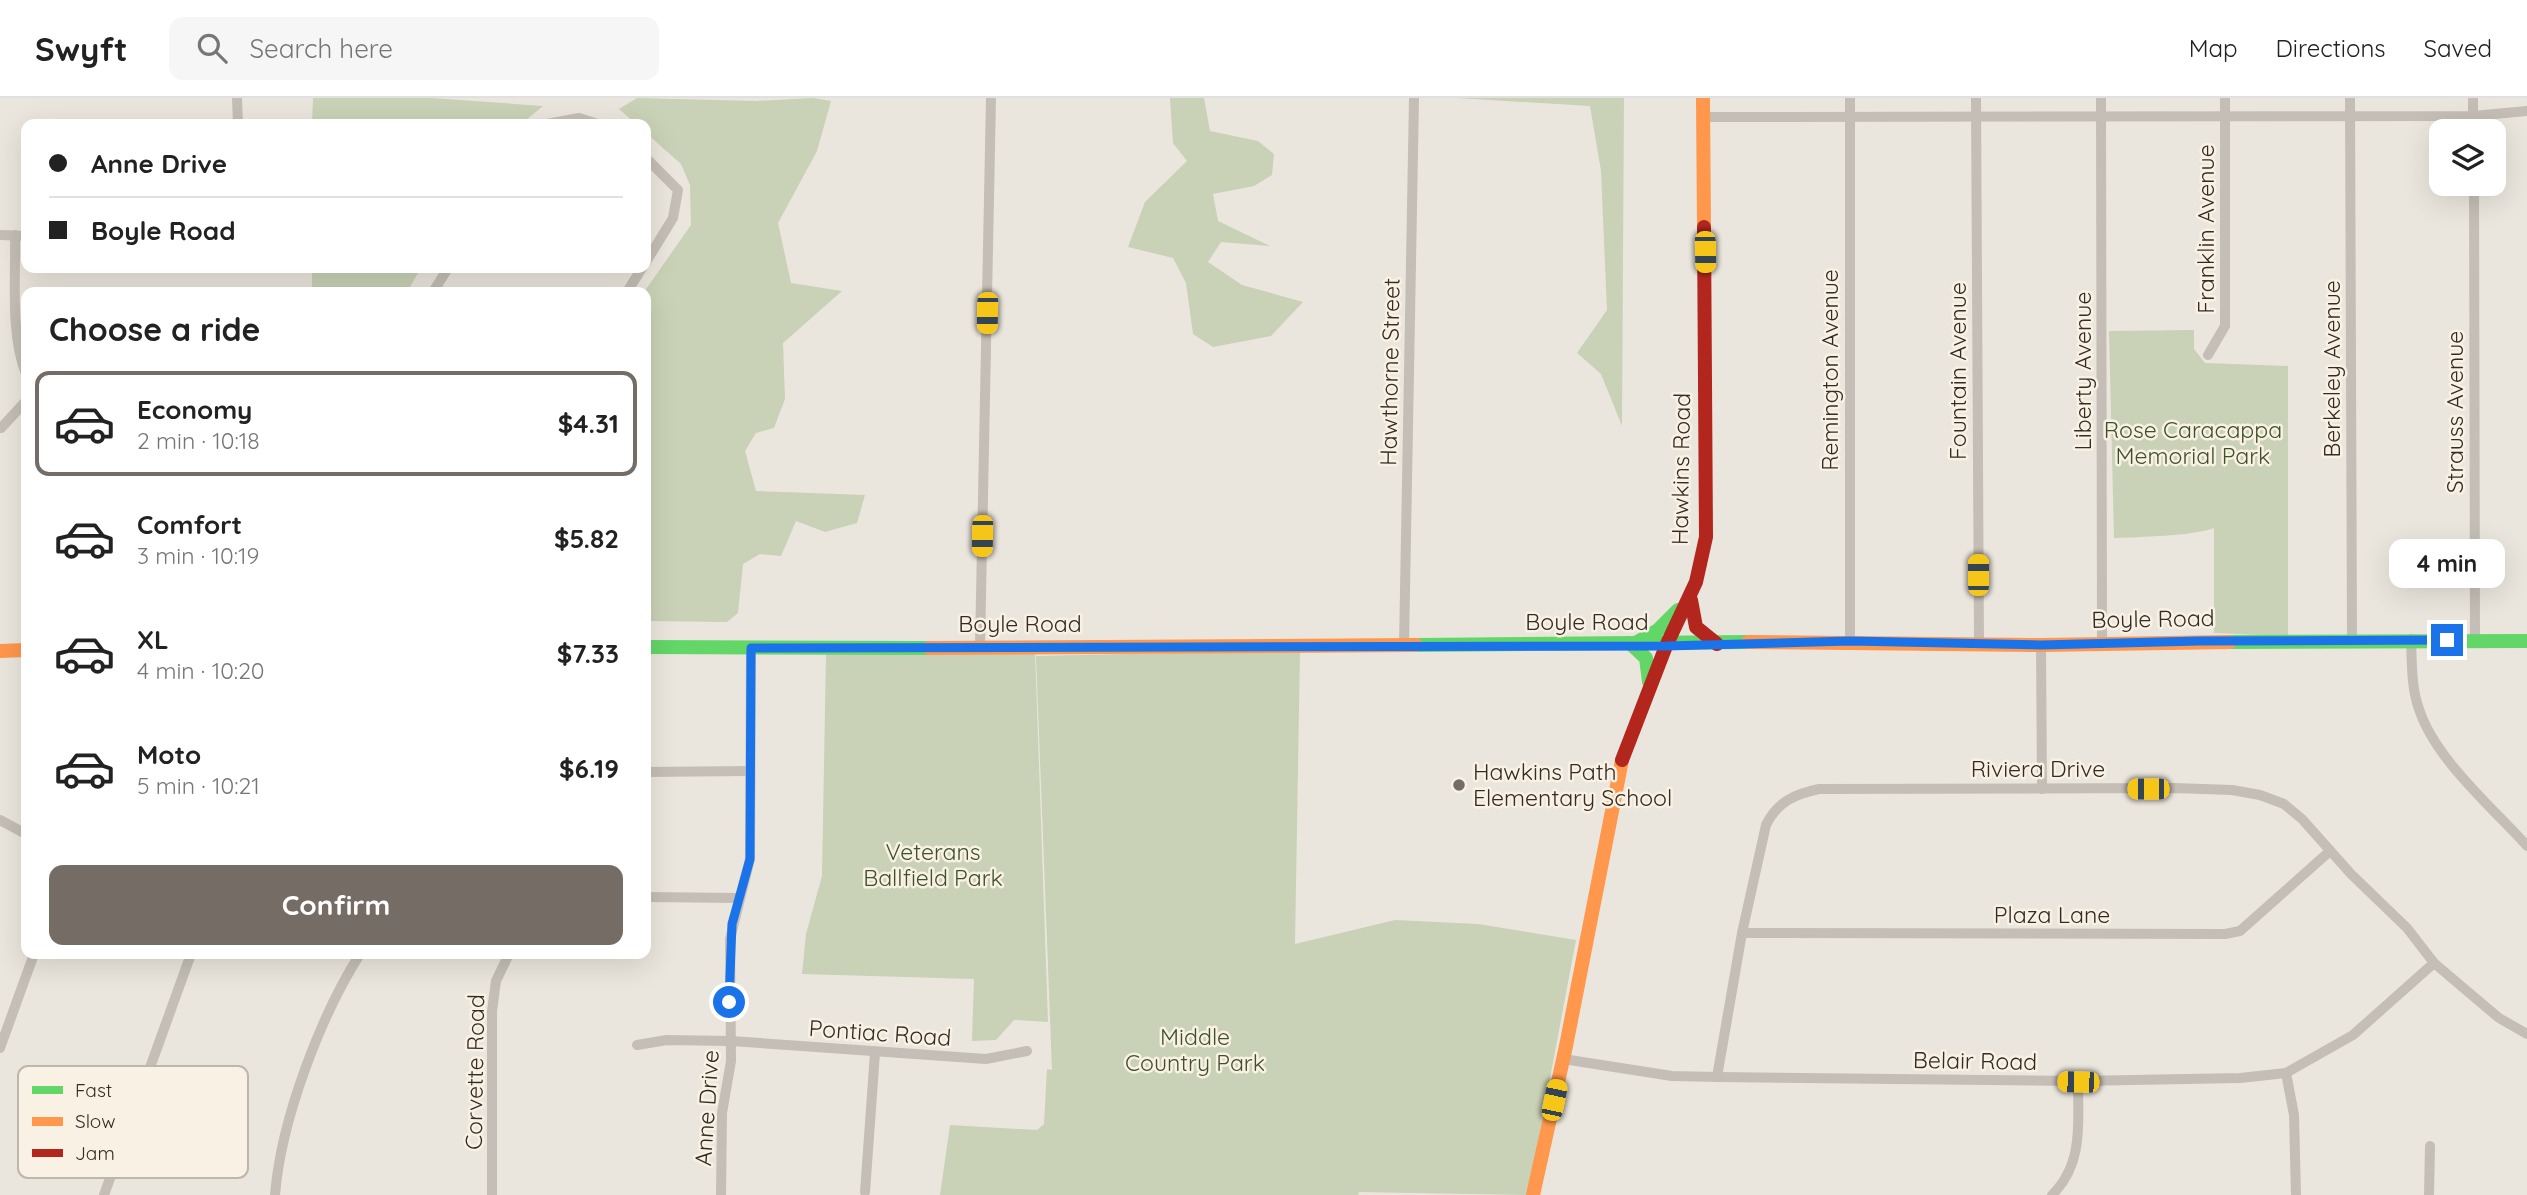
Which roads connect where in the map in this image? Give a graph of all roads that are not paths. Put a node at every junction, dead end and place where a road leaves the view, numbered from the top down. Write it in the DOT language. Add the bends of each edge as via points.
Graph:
graph roads {
  1 [pos="237,98"];
  2 [pos="991,98"];
  3 [pos="1414,98"];
  4 [pos="1703,98"];
  5 [pos="1850,98"];
  6 [pos="1976,98"];
  7 [pos="2101,98"];
  8 [pos="2225,98"];
  9 [pos="2350,98"];
  10 [pos="2473,98"];
  11 [pos="2527,111"];
  12 [pos="1850,116"];
  13 [pos="2350,116"];
  14 [pos="2473,116"];
  15 [pos="1703,117"];
  16 [pos="1976,117"];
  17 [pos="2101,117"];
  18 [pos="2225,117"];
  19 [pos="237,119"];
  20 [pos="651,163"];
  21 [pos="2474,196"];
  22 [pos="0,234"];
  23 [pos="21,236"];
  24 [pos="651,254"];
  25 [pos="21,353"];
  26 [pos="2208,355"];
  27 [pos="21,406"];
  28 [pos="1,428"];
  29 [pos="1691,596"];
  30 [pos="2411,639"];
  31 [pos="2352,640"];
  32 [pos="2475,640"];
  33 [pos="1850,641"];
  34 [pos="2527,641"];
  35 [pos="2102,643"];
  36 [pos="1719,644"];
  37 [pos="1979,644"];
  38 [pos="1632,645"];
  39 [pos="2041,645"];
  40 [pos="980,646"];
  41 [pos="1404,646"];
  42 [pos="1666,646"];
  43 [pos="651,647"];
  44 [pos="751,648"];
  45 [pos="21,650"];
  46 [pos="0,651"];
  47 [pos="1649,690"];
  48 [pos="749,771"];
  49 [pos="651,772"];
  50 [pos="2042,789"];
  51 [pos="0,820"];
  52 [pos="21,831"];
  53 [pos="2527,846"];
  54 [pos="2330,851"];
  55 [pos="651,897"];
  56 [pos="739,898"];
  57 [pos="1742,933"];
  58 [pos="32,959"];
  59 [pos="189,959"];
  60 [pos="357,959"];
  61 [pos="507,959"];
  62 [pos="2434,963"];
  63 [pos="2527,1034"];
  64 [pos="731,1041"];
  65 [pos="637,1045"];
  66 [pos="0,1048"];
  67 [pos="1027,1051"];
  68 [pos="875,1054"];
  69 [pos="1563,1059"];
  70 [pos="151,1066"];
  71 [pos="2286,1073"];
  72 [pos="1717,1077"];
  73 [pos="2078,1082"];
  74 [pos="2430,1146"];
  75 [pos="110,1178"];
  76 [pos="865,1192"];
  77 [pos="104,1195"];
  78 [pos="275,1195"];
  79 [pos="492,1195"];
  80 [pos="721,1195"];
  81 [pos="1533,1195"];
  82 [pos="2052,1195"];
  83 [pos="2296,1195"];
  84 [pos="2428,1195"];
  1 -- 19 [label="street"];
  2 -- 40 [label="street"];
  3 -- 41 [label="street, Hawthorne Street"];
  4 -- 15 [label="street, Hawkins Road"];
  5 -- 12 [label="street, Remington Avenue"];
  6 -- 16 [label="street, Fountain Avenue"];
  7 -- 17 [label="street, Liberty Avenue"];
  8 -- 18 [label="street, Franklin Avenue"];
  9 -- 13 [label="street, Berkeley Avenue"];
  10 -- 14 [label="street"];
  11 -- 14 [label="street"];
  12 -- 15 [label="street"];
  12 -- 16 [label="street"];
  12 -- 33 [label="street, Remington Avenue"];
  13 -- 14 [label="street"];
  13 -- 18 [label="street"];
  13 -- 31 [label="street, Berkeley Avenue"];
  15 -- 29 [label="street, Hawkins Road" via="1706,537"];
  16 -- 17 [label="street"];
  16 -- 37 [label="street, Fountain Avenue"];
  17 -- 18 [label="street"];
  17 -- 35 [label="street, Liberty Avenue"];
  18 -- 26 [label="street, Franklin Avenue" via="2225,326"];
  20 -- 24 [label="street" via="678,190 673,218"];
  21 -- 32 [label="street, Strauss Avenue"];
  22 -- 23 [label="street"];
  23 -- 25 [label="street" via="17,316"];
  27 -- 28 [label="street"];
  29 -- 36 [label="street" via="1692,621 1699,632"];
  29 -- 38 [label="street" via="1658,630"];
  29 -- 42 [label="street, Hawkins Road"];
  30 -- 31 [label="street, Boyle Road"];
  30 -- 32 [label="street, Boyle Road"];
  30 -- 53 [label="street" via="2412,682 2431,735"];
  31 -- 35 [label="street, Boyle Road"];
  32 -- 34 [label="street, Boyle Road"];
  33 -- 36 [label="street, Boyle Road"];
  33 -- 37 [label="street, Boyle Road"];
  35 -- 39 [label="street, Boyle Road"];
  36 -- 42 [label="street, Boyle Road"];
  37 -- 39 [label="street, Boyle Road"];
  38 -- 41 [label="street, Boyle Road"];
  38 -- 42 [label="street, Boyle Road"];
  38 -- 47 [label="street" via="1646,658"];
  39 -- 50 [label="street"];
  40 -- 41 [label="street, Boyle Road"];
  40 -- 44 [label="street, Boyle Road"];
  42 -- 47 [label="street, Hawkins Road"];
  43 -- 44 [label="street, Boyle Road"];
  44 -- 48 [label="street, Anne Drive"];
  45 -- 46 [label="street"];
  47 -- 69 [label="street, Hawkins Road" via="1622,762"];
  48 -- 49 [label="street"];
  48 -- 56 [label="street, Anne Drive" via="750,859"];
  50 -- 54 [label="street, Riviera Drive" via="2260,794 2284,804"];
  50 -- 57 [label="street, Riviera Drive" via="1819,789 1791,797 1766,825"];
  51 -- 52 [label="street"];
  54 -- 57 [label="street, Plaza Lane" via="2240,931 2225,934"];
  54 -- 62 [label="street, Riviera Drive" via="2407,928"];
  55 -- 56 [label="street"];
  56 -- 64 [label="street, Anne Drive" via="730,939"];
  57 -- 72 [label="street, Riviera Drive"];
  58 -- 66 [label="street"];
  59 -- 70 [label="street"];
  60 -- 78 [label="street" via="312,1054 285,1141"];
  61 -- 79 [label="street, Corvette Road" via="496,981 492,1011"];
  62 -- 63 [label="street, Riviera Drive" via="2499,1018"];
  62 -- 71 [label="street, Belair Road" via="2353,1035"];
  64 -- 65 [label="street, Pontiac Road" via="667,1040"];
  64 -- 68 [label="street, Pontiac Road"];
  64 -- 80 [label="street, Anne Drive" via="732,1062 722,1113"];
  67 -- 68 [label="street, Pontiac Road" via="986,1059"];
  68 -- 76 [label="street"];
  69 -- 72 [label="street, Belair Road" via="1672,1076"];
  69 -- 81 [label="street, Hawkins Road"];
  71 -- 73 [label="street, Belair Road"];
  71 -- 83 [label="street" via="2294,1115"];
  72 -- 73 [label="street, Belair Road"];
  73 -- 82 [label="street" via="2078,1145 2071,1172"];
  74 -- 84 [label="street"];
  75 -- 77 [label="street"];
}
